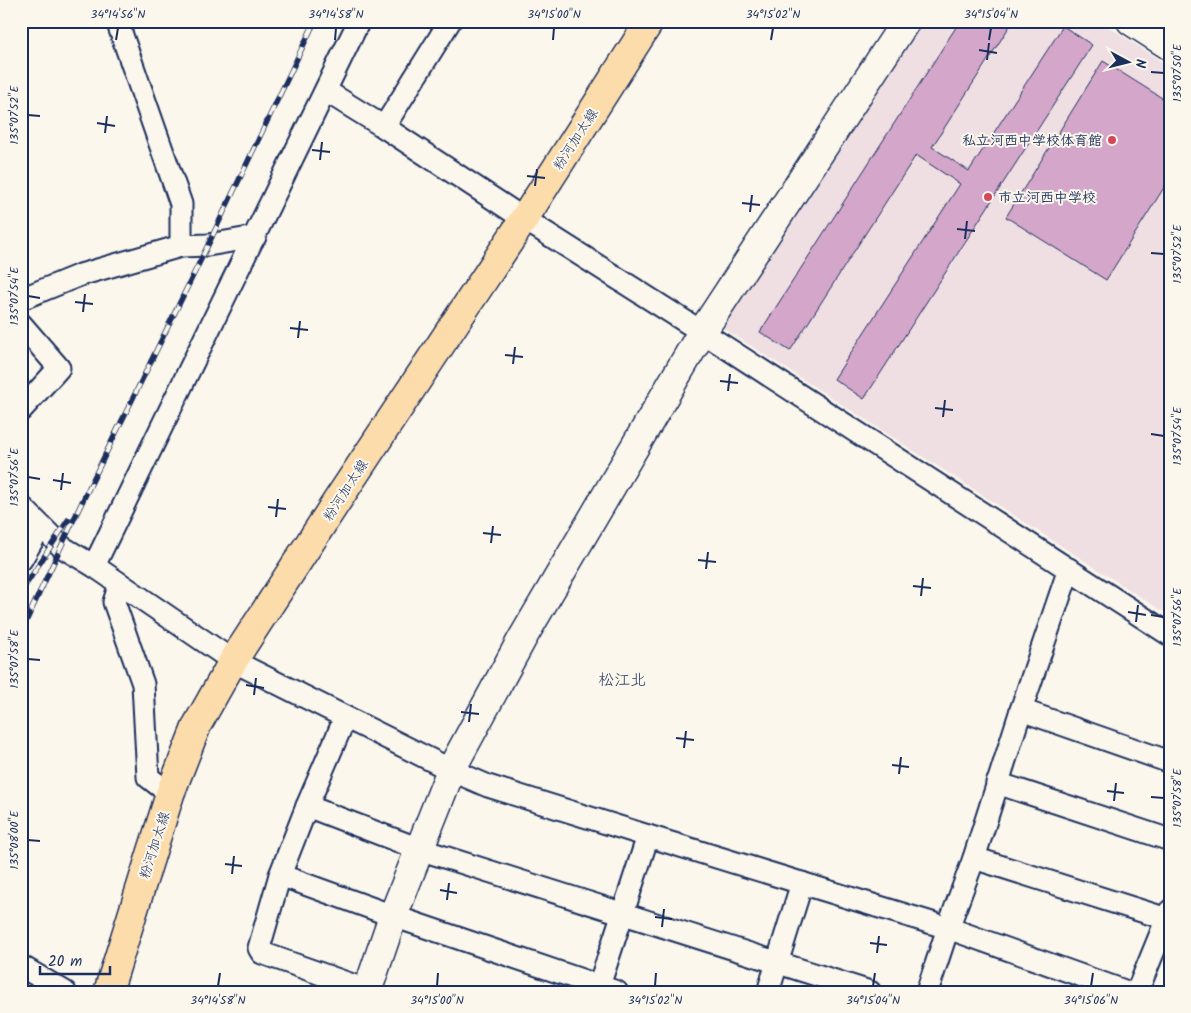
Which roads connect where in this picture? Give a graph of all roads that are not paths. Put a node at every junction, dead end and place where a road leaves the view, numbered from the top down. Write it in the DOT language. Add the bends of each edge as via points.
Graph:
graph roads {
  1 [pos="117,21"];
  2 [pos="359,21"];
  3 [pos="450,21"];
  4 [pos="650,21"];
  5 [pos="906,21"];
  6 [pos="1131,21"];
  7 [pos="1170,46"];
  8 [pos="326,91"];
  9 [pos="384,127"];
  10 [pos="524,219"];
  11 [pos="255,237"];
  12 [pos="181,246"];
  13 [pos="21,299"];
  14 [pos="21,324"];
  15 [pos="702,332"];
  16 [pos="21,410"];
  17 [pos="21,506"];
  18 [pos="40,526"];
  19 [pos="21,560"];
  20 [pos="94,566"];
  21 [pos="1069,569"];
  22 [pos="120,584"];
  23 [pos="1170,635"];
  24 [pos="233,661"];
  25 [pos="1021,710"];
  26 [pos="345,718"];
  27 [pos="1170,762"];
  28 [pos="450,770"];
  29 [pos="997,783"];
  30 [pos="170,794"];
  31 [pos="307,806"];
  32 [pos="648,836"];
  33 [pos="1170,840"];
  34 [pos="419,849"];
  35 [pos="974,858"];
  36 [pos="280,875"];
  37 [pos="802,883"];
  38 [pos="623,914"];
  39 [pos="1168,915"];
  40 [pos="392,916"];
  41 [pos="948,928"];
  42 [pos="777,962"];
  43 [pos="21,966"];
  44 [pos="605,990"];
  45 [pos="369,991"];
  46 [pos="65,992"];
  47 [pos="108,992"];
  48 [pos="768,992"];
  49 [pos="870,992"];
  50 [pos="927,992"];
  51 [pos="1128,992"];
  52 [pos="1137,992"];
  1 -- 12 [label="street" via="181,204"];
  2 -- 8 [label="street"];
  3 -- 9 [label="street"];
  4 -- 10 [label="main road, 粉河加太線"];
  5 -- 15 [label="street"];
  6 -- 7 [label="street"];
  8 -- 9 [label="street"];
  8 -- 11 [label="street"];
  9 -- 10 [label="street"];
  10 -- 15 [label="street"];
  10 -- 24 [label="main road, 粉河加太線"];
  11 -- 12 [label="street"];
  11 -- 20 [label="street"];
  12 -- 13 [label="street" via="80,275"];
  14 -- 16 [label="street" via="59,368"];
  15 -- 21 [label="street"];
  15 -- 28 [label="street" via="522,639"];
  17 -- 18 [label="street"];
  18 -- 19 [label="street"];
  18 -- 20 [label="street" via="62,547"];
  20 -- 22 [label="street"];
  21 -- 23 [label="street"];
  21 -- 25 [label="street"];
  22 -- 24 [label="street"];
  22 -- 30 [label="street" via="114,602 143,684 148,776"];
  24 -- 26 [label="street"];
  24 -- 30 [label="main road, 粉河加太線" via="197,726"];
  25 -- 27 [label="street"];
  25 -- 29 [label="street"];
  26 -- 28 [label="street"];
  26 -- 31 [label="street"];
  28 -- 32 [label="street" via="488,786"];
  28 -- 34 [label="street"];
  29 -- 33 [label="street"];
  29 -- 35 [label="street"];
  30 -- 47 [label="main road, 粉河加太線"];
  31 -- 34 [label="street"];
  31 -- 36 [label="street"];
  32 -- 37 [label="street"];
  32 -- 38 [label="street"];
  34 -- 38 [label="street"];
  34 -- 40 [label="street"];
  35 -- 39 [label="street"];
  35 -- 41 [label="street"];
  36 -- 40 [label="street"];
  36 -- 45 [label="street" via="259,948 262,953"];
  37 -- 41 [label="street"];
  37 -- 42 [label="street"];
  38 -- 42 [label="street"];
  38 -- 44 [label="street"];
  39 -- 52 [label="street"];
  40 -- 44 [label="street"];
  40 -- 45 [label="street"];
  41 -- 50 [label="street"];
  41 -- 51 [label="street"];
  42 -- 48 [label="street"];
  42 -- 49 [label="street"];
  43 -- 46 [label="street"];
}
